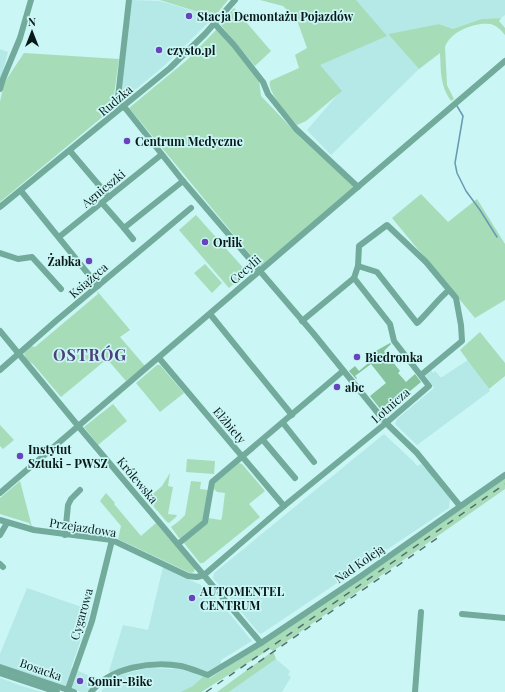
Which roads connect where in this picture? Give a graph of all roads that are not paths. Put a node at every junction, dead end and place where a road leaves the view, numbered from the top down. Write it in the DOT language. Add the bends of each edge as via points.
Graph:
graph roads {
  1 [pos="31,0"];
  2 [pos="129,0"];
  3 [pos="235,0"];
  4 [pos="214,23"];
  5 [pos="505,61"];
  6 [pos="0,86"];
  7 [pos="123,107"];
  8 [pos="70,151"];
  9 [pos="161,155"];
  10 [pos="183,181"];
  11 [pos="358,187"];
  12 [pos="21,191"];
  13 [pos="109,198"];
  14 [pos="102,203"];
  15 [pos="0,207"];
  16 [pos="191,208"];
  17 [pos="124,228"];
  18 [pos="59,237"];
  19 [pos="133,239"];
  20 [pos="0,253"];
  21 [pos="358,266"];
  22 [pos="260,271"];
  23 [pos="354,278"];
  24 [pos="98,286"];
  25 [pos="61,289"];
  26 [pos="449,290"];
  27 [pos="210,314"];
  28 [pos="302,320"];
  29 [pos="1,334"];
  30 [pos="19,354"];
  31 [pos="159,358"];
  32 [pos="0,370"];
  33 [pos="343,371"];
  34 [pos="420,375"];
  35 [pos="292,415"];
  36 [pos="283,423"];
  37 [pos="386,424"];
  38 [pos="79,427"];
  39 [pos="263,440"];
  40 [pos="243,457"];
  41 [pos="314,462"];
  42 [pos="505,475"];
  43 [pos="295,478"];
  44 [pos="80,490"];
  45 [pos="0,493"];
  46 [pos="284,506"];
  47 [pos="460,506"];
  48 [pos="0,520"];
  49 [pos="7,523"];
  50 [pos="65,534"];
  51 [pos="0,535"];
  52 [pos="112,540"];
  53 [pos="178,544"];
  54 [pos="204,576"];
  55 [pos="421,612"];
  56 [pos="462,614"];
  57 [pos="505,618"];
  58 [pos="261,643"];
  59 [pos="0,667"];
  60 [pos="0,674"];
  61 [pos="70,691"];
  62 [pos="57,692"];
  63 [pos="91,692"];
  64 [pos="415,692"];
  1 -- 6 [label="street" via="20,38"];
  2 -- 7 [label="street" via="118,97 119,104"];
  3 -- 4 [label="street, Rudzka"];
  4 -- 7 [label="street, Rudzka" via="174,64"];
  4 -- 11 [label="street" via="263,82 268,94 296,129"];
  5 -- 11 [label="street, Cecylii"];
  7 -- 8 [label="street, Rudzka"];
  7 -- 9 [label="street"];
  8 -- 12 [label="street, Rudzka"];
  8 -- 13 [label="street"];
  9 -- 10 [label="street"];
  9 -- 13 [label="street, Agnieszki"];
  10 -- 17 [label="street"];
  10 -- 22 [label="street"];
  11 -- 22 [label="street, Cecylii"];
  12 -- 15 [label="street, Rudzka"];
  12 -- 18 [label="street"];
  13 -- 14 [label="street, Agnieszki"];
  14 -- 17 [label="street"];
  14 -- 18 [label="street, Agnieszki"];
  16 -- 24 [label="street, Książęca"];
  17 -- 19 [label="street"];
  18 -- 24 [label="street"];
  20 -- 25 [label="street" via="18,258 32,257"];
  21 -- 23 [label="street"];
  21 -- 26 [label="street" via="377,272 417,323"];
  21 -- 26 [label="street" via="360,246 387,225 426,262"];
  22 -- 27 [label="street, Cecylii"];
  22 -- 28 [label="street"];
  23 -- 28 [label="street"];
  23 -- 34 [label="street" via="390,324 394,341"];
  24 -- 30 [label="street, Książęca"];
  26 -- 34 [label="street" via="456,298 462,341"];
  27 -- 31 [label="street, Cecylii"];
  27 -- 35 [label="street"];
  28 -- 33 [label="street"];
  29 -- 30 [label="street, Królewska"];
  30 -- 32 [label="street, Książęca"];
  30 -- 38 [label="street, Królewska"];
  31 -- 38 [label="street, Cecylii"];
  31 -- 40 [label="street, Elżbiety"];
  33 -- 35 [label="street"];
  33 -- 37 [label="street"];
  34 -- 37 [label="street, Lotnicza" via="429,386"];
  35 -- 36 [label="street"];
  36 -- 39 [label="street"];
  36 -- 41 [label="street"];
  37 -- 46 [label="street, Lotnicza"];
  37 -- 47 [label="street" via="417,452"];
  38 -- 45 [label="street, Cecylii"];
  38 -- 53 [label="street, Królewska"];
  39 -- 40 [label="street"];
  39 -- 43 [label="street"];
  40 -- 46 [label="street, Elżbiety"];
  40 -- 53 [label="street" via="212,482 205,522"];
  42 -- 47 [label="street, Nad Koleją"];
  44 -- 50 [label="street" via="70,499"];
  46 -- 54 [label="street, Lotnicza"];
  47 -- 58 [label="street, Nad Koleją"];
  48 -- 49 [label="street, Przejazdowa"];
  49 -- 50 [label="street, Przejazdowa"];
  49 -- 51 [label="street"];
  50 -- 52 [label="street, Przejazdowa"];
  52 -- 54 [label="street, Przejazdowa" via="188,576"];
  52 -- 61 [label="street, Cygarowa" via="92,621"];
  53 -- 54 [label="street, Królewska"];
  54 -- 58 [label="street, Królewska"];
  55 -- 64 [label="street"];
  56 -- 57 [label="street"];
  58 -- 63 [label="street, Nad Koleją" via="208,675 181,666 161,664 137,667 114,674"];
  59 -- 61 [label="street, Bosacka"];
  60 -- 62 [label="street, Bosacka"];
}
